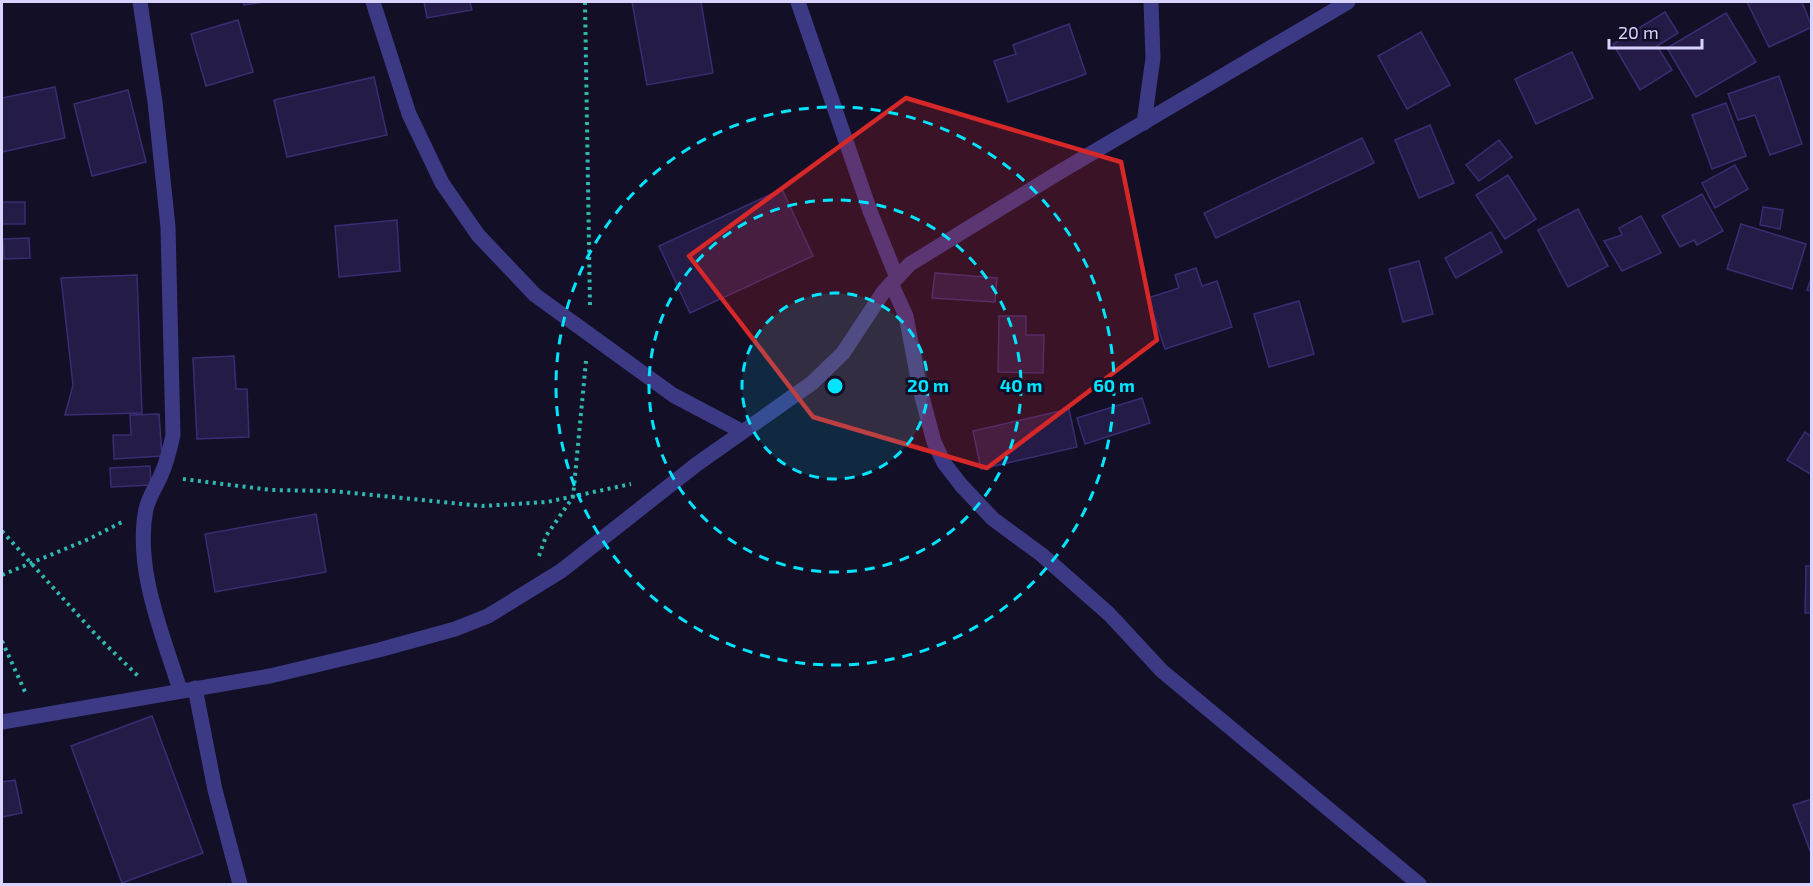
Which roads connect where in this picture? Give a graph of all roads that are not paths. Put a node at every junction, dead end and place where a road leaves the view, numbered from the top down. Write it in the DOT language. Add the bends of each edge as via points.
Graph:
graph roads {
  1 [pos="140,2"];
  2 [pos="373,2"];
  3 [pos="798,2"];
  4 [pos="1151,2"];
  5 [pos="1347,2"];
  6 [pos="1144,123"];
  7 [pos="894,280"];
  8 [pos="741,431"];
  9 [pos="195,688"];
  10 [pos="180,690"];
  11 [pos="2,722"];
  12 [pos="240,885"];
  13 [pos="1419,885"];
  1 -- 10 [label="street" via="168,227 173,435 147,506 144,550 151,591"];
  2 -- 8 [label="street" via="409,114 442,183 478,235 535,295 674,395"];
  3 -- 7 [label="street"];
  4 -- 6 [label="street" via="1153,58"];
  5 -- 6 [label="street"];
  6 -- 7 [label="street" via="957,234 910,264"];
  7 -- 8 [label="street" via="862,320 843,353 812,384"];
  7 -- 13 [label="street" via="906,316 934,442 961,485 993,519 1042,555 1109,614 1162,670"];
  8 -- 9 [label="street" via="561,571 488,616 400,644 270,676"];
  9 -- 10 [label="street"];
  9 -- 12 [label="street" via="215,790"];
  10 -- 11 [label="street"];
}
